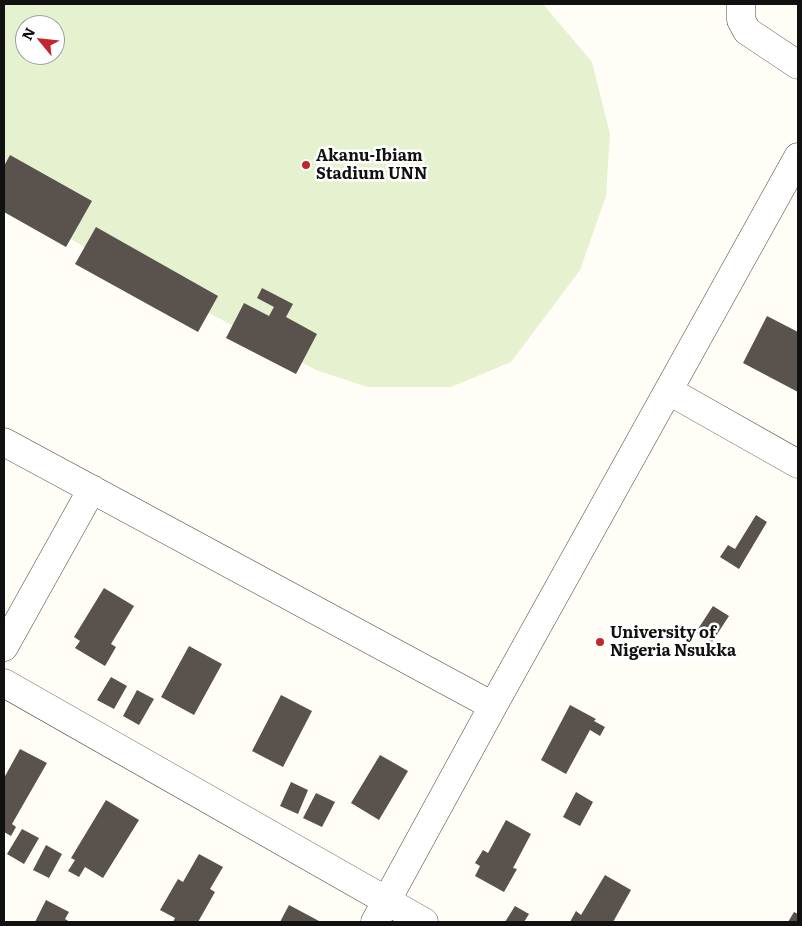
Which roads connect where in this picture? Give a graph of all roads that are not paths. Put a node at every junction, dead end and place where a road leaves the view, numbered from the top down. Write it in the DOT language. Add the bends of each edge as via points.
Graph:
graph roads {
  1 [pos="741,4"];
  2 [pos="798,65"];
  3 [pos="798,156"];
  4 [pos="669,391"];
  5 [pos="4,442"];
  6 [pos="798,464"];
  7 [pos="92,489"];
  8 [pos="4,647"];
  9 [pos="4,683"];
  10 [pos="494,706"];
  11 [pos="381,911"];
  12 [pos="424,922"];
  1 -- 2 [label="street" via="747,31"];
  3 -- 4 [label="street"];
  4 -- 6 [label="street"];
  4 -- 10 [label="street"];
  5 -- 7 [label="street"];
  7 -- 8 [label="street"];
  7 -- 10 [label="street"];
  9 -- 11 [label="street"];
  10 -- 11 [label="street"];
  11 -- 12 [label="street"];
}
